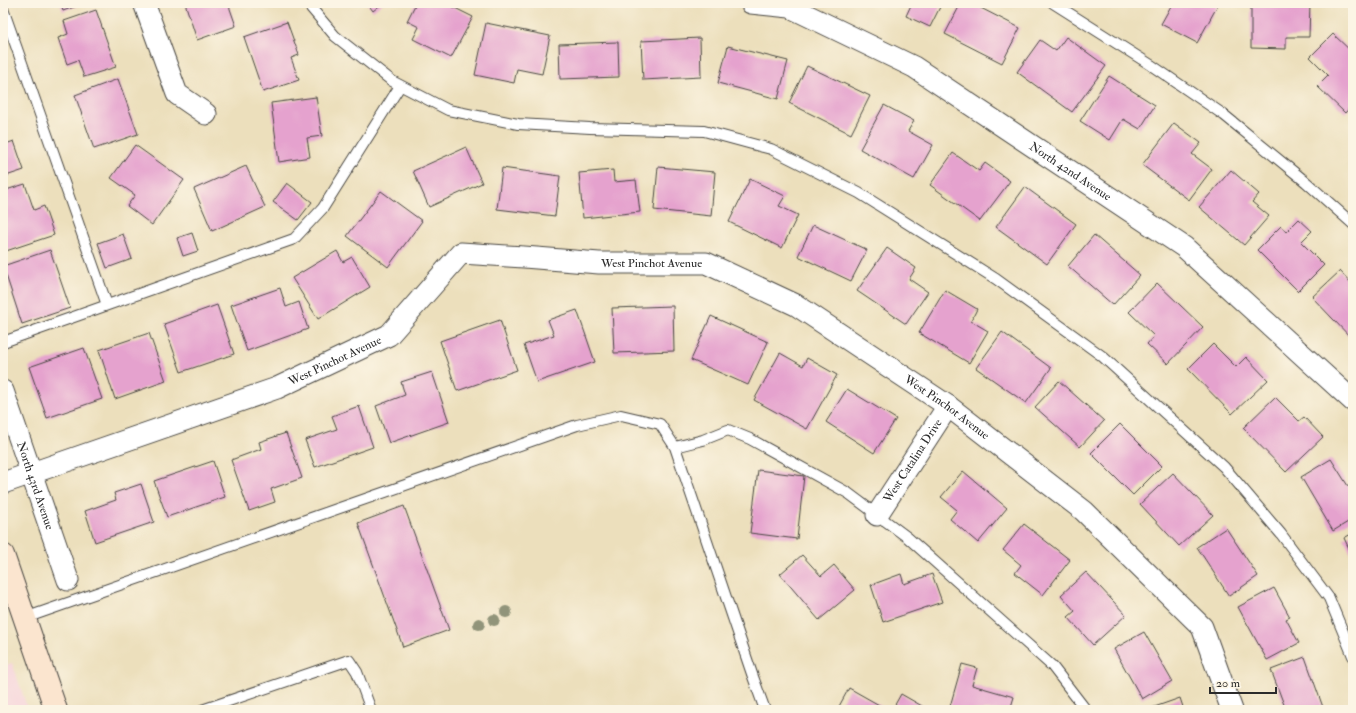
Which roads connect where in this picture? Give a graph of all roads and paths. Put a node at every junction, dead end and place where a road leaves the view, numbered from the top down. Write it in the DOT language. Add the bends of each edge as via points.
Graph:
graph roads {
  1 [pos="144,3"];
  2 [pos="307,3"];
  3 [pos="751,3"];
  4 [pos="1052,3"];
  5 [pos="3,8"];
  6 [pos="400,86"];
  7 [pos="206,114"];
  8 [pos="1353,224"];
  9 [pos="107,306"];
  10 [pos="3,342"];
  11 [pos="3,391"];
  12 [pos="1353,401"];
  13 [pos="948,406"];
  14 [pos="675,447"];
  15 [pos="31,474"];
  16 [pos="3,483"];
  17 [pos="877,515"];
  18 [pos="3,555"];
  19 [pos="68,580"];
  20 [pos="25,618"];
  21 [pos="1353,656"];
  22 [pos="56,710"];
  23 [pos="202,710"];
  24 [pos="371,710"];
  25 [pos="765,710"];
  26 [pos="1086,710"];
  27 [pos="1232,710"];
  1 -- 7 [label="street" via="177,94"];
  2 -- 6 [label="lane" via="335,36"];
  3 -- 12 [label="street, North 42nd Avenue" via="790,7 914,67 1184,247"];
  4 -- 8 [label="lane" via="1151,65 1224,115"];
  5 -- 9 [label="lane"];
  6 -- 9 [label="lane" via="323,208 294,239"];
  6 -- 21 [label="lane" via="448,110 518,124 704,131 771,149 859,193 996,279 1102,356 1224,467 1281,534 1329,598"];
  9 -- 10 [label="lane"];
  11 -- 15 [label="street, North 43rd Avenue"];
  13 -- 15 [label="street, West Pinchot Avenue" via="796,304 706,263 599,263 461,253 389,335 277,388"];
  13 -- 17 [label="street, West Catalina Drive"];
  13 -- 27 [label="street, West Pinchot Avenue" via="1084,511 1202,627"];
  14 -- 17 [label="lane" via="728,430 750,439 848,493"];
  14 -- 20 [label="lane" via="660,424 621,414 577,425"];
  14 -- 25 [label="lane"];
  15 -- 16 [label="street, West Pinchot Avenue"];
  15 -- 19 [label="street, North 43rd Avenue"];
  17 -- 26 [label="lane" via="907,536 1052,666"];
  18 -- 20 [label="main road"];
  20 -- 22 [label="main road"];
  23 -- 24 [label="lane" via="349,660"];
}
